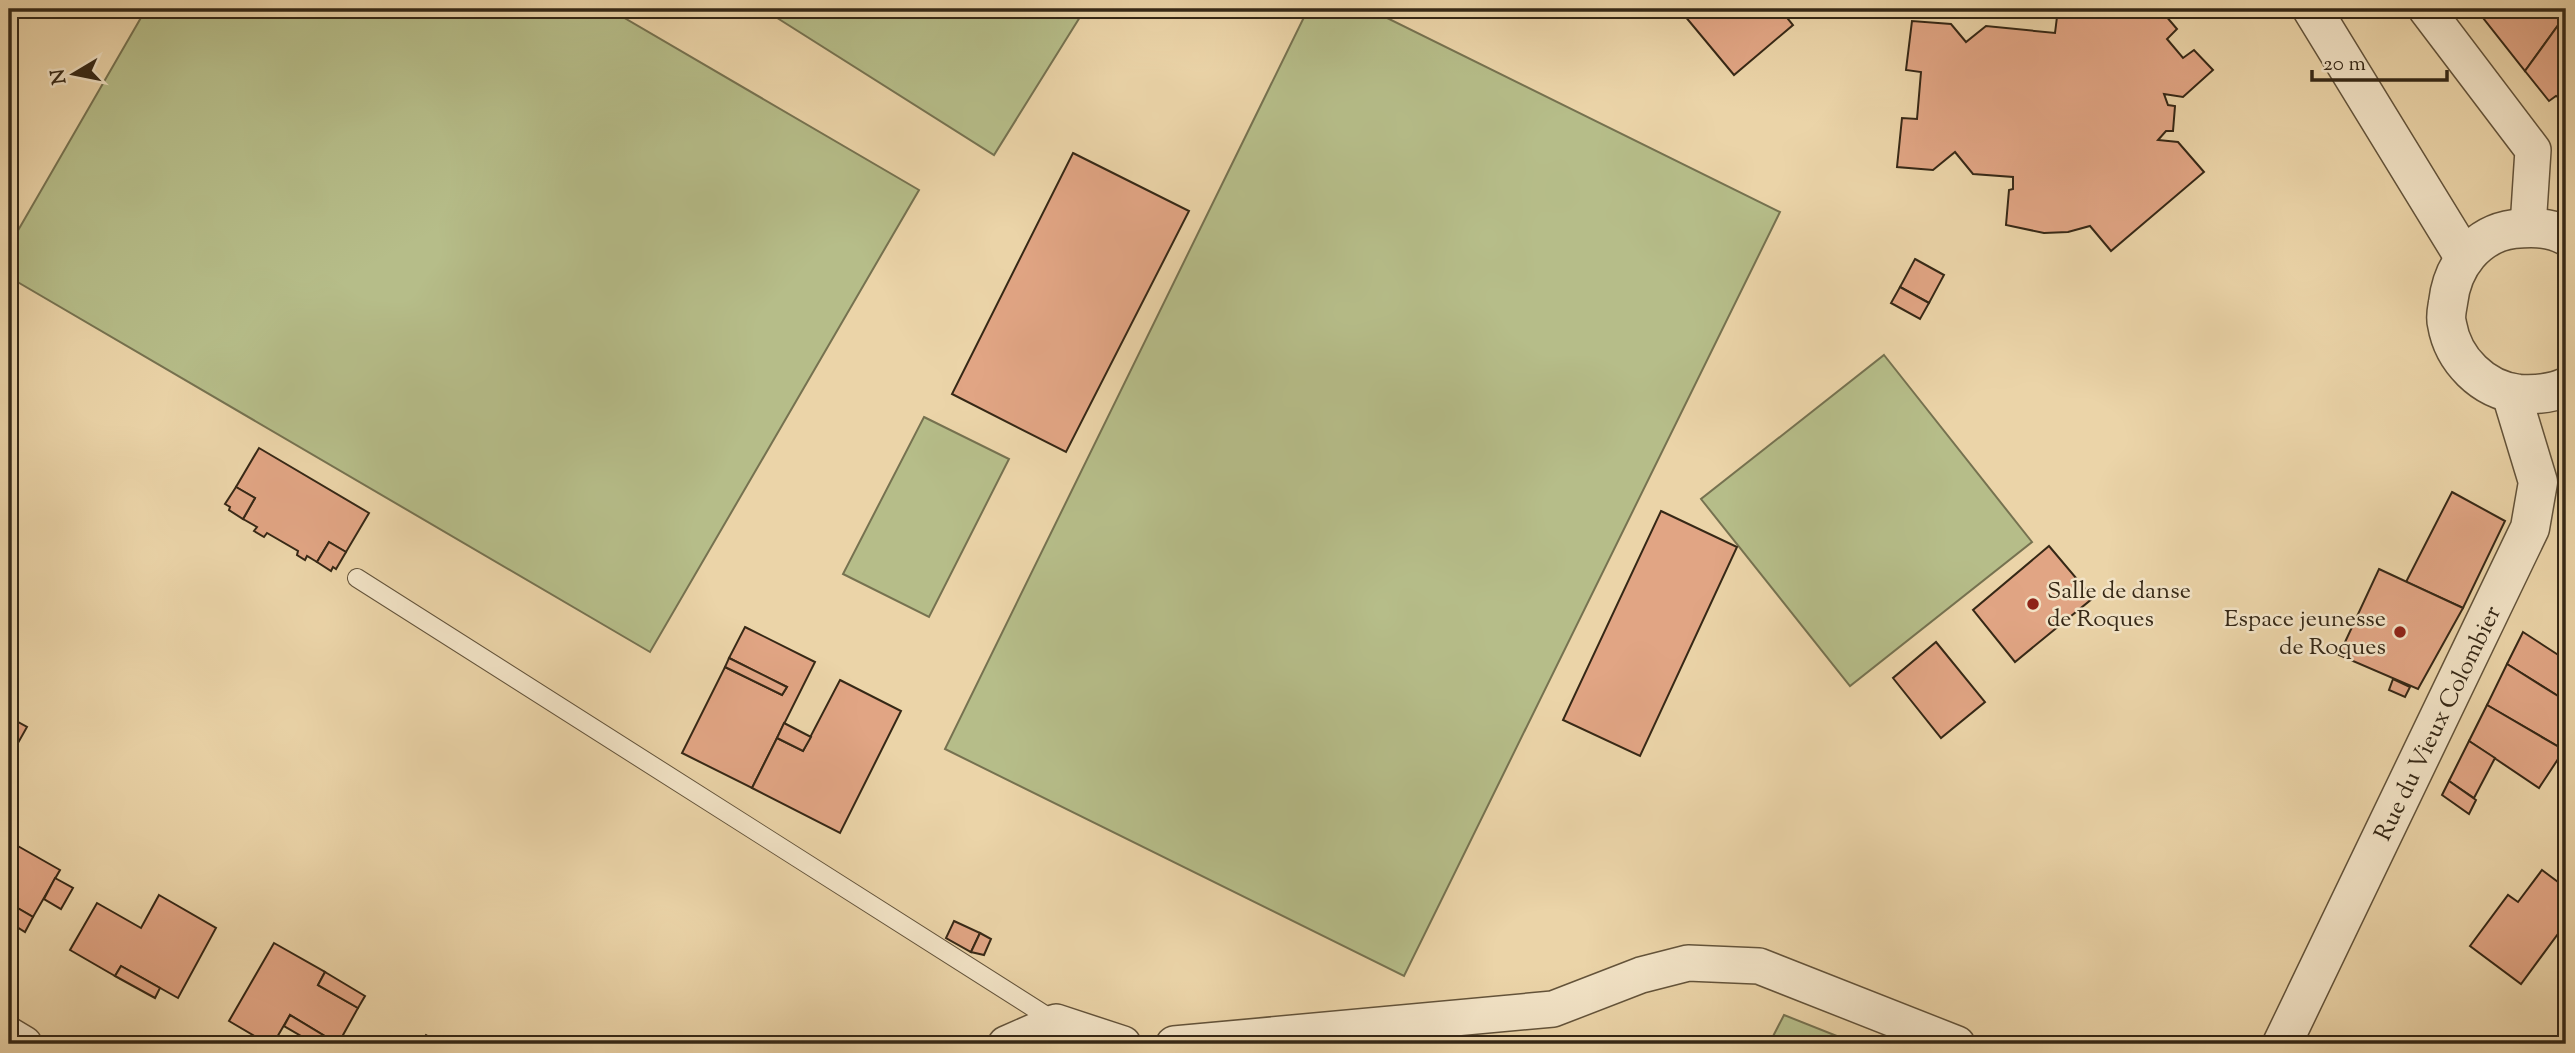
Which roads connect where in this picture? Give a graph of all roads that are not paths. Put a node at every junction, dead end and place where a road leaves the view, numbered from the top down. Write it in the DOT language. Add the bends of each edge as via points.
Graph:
graph roads {
  1 [pos="2312,9"];
  2 [pos="2426,9"];
  3 [pos="2528,227"];
  4 [pos="2566,236"];
  5 [pos="2464,257"];
  6 [pos="2566,387"];
  7 [pos="2511,393"];
  8 [pos="357,578"];
  9 [pos="1056,1022"];
  10 [pos="9,1035"];
  11 [pos="1353,1035"];
  12 [pos="24,1044"];
  13 [pos="1006,1044"];
  14 [pos="1123,1044"];
  15 [pos="1174,1044"];
  16 [pos="1957,1044"];
  17 [pos="2282,1044"];
  1 -- 5 [label="street"];
  2 -- 3 [label="street" via="2533,150"];
  3 -- 4 [label="street"];
  3 -- 5 [label="street" via="2484,238"];
  5 -- 7 [label="street" via="2450,284 2446,323 2455,349 2471,371 2487,385"];
  6 -- 7 [label="street" via="2537,396"];
  7 -- 17 [label="street, Rue du Vieux Colombier" via="2538,482 2530,528"];
  8 -- 9 [label="lane"];
  9 -- 13 [label="street"];
  9 -- 14 [label="street"];
  10 -- 12 [label="street"];
  11 -- 15 [label="street"];
  11 -- 16 [label="street" via="1553,1009 1641,975 1688,963 1759,966"];
}
